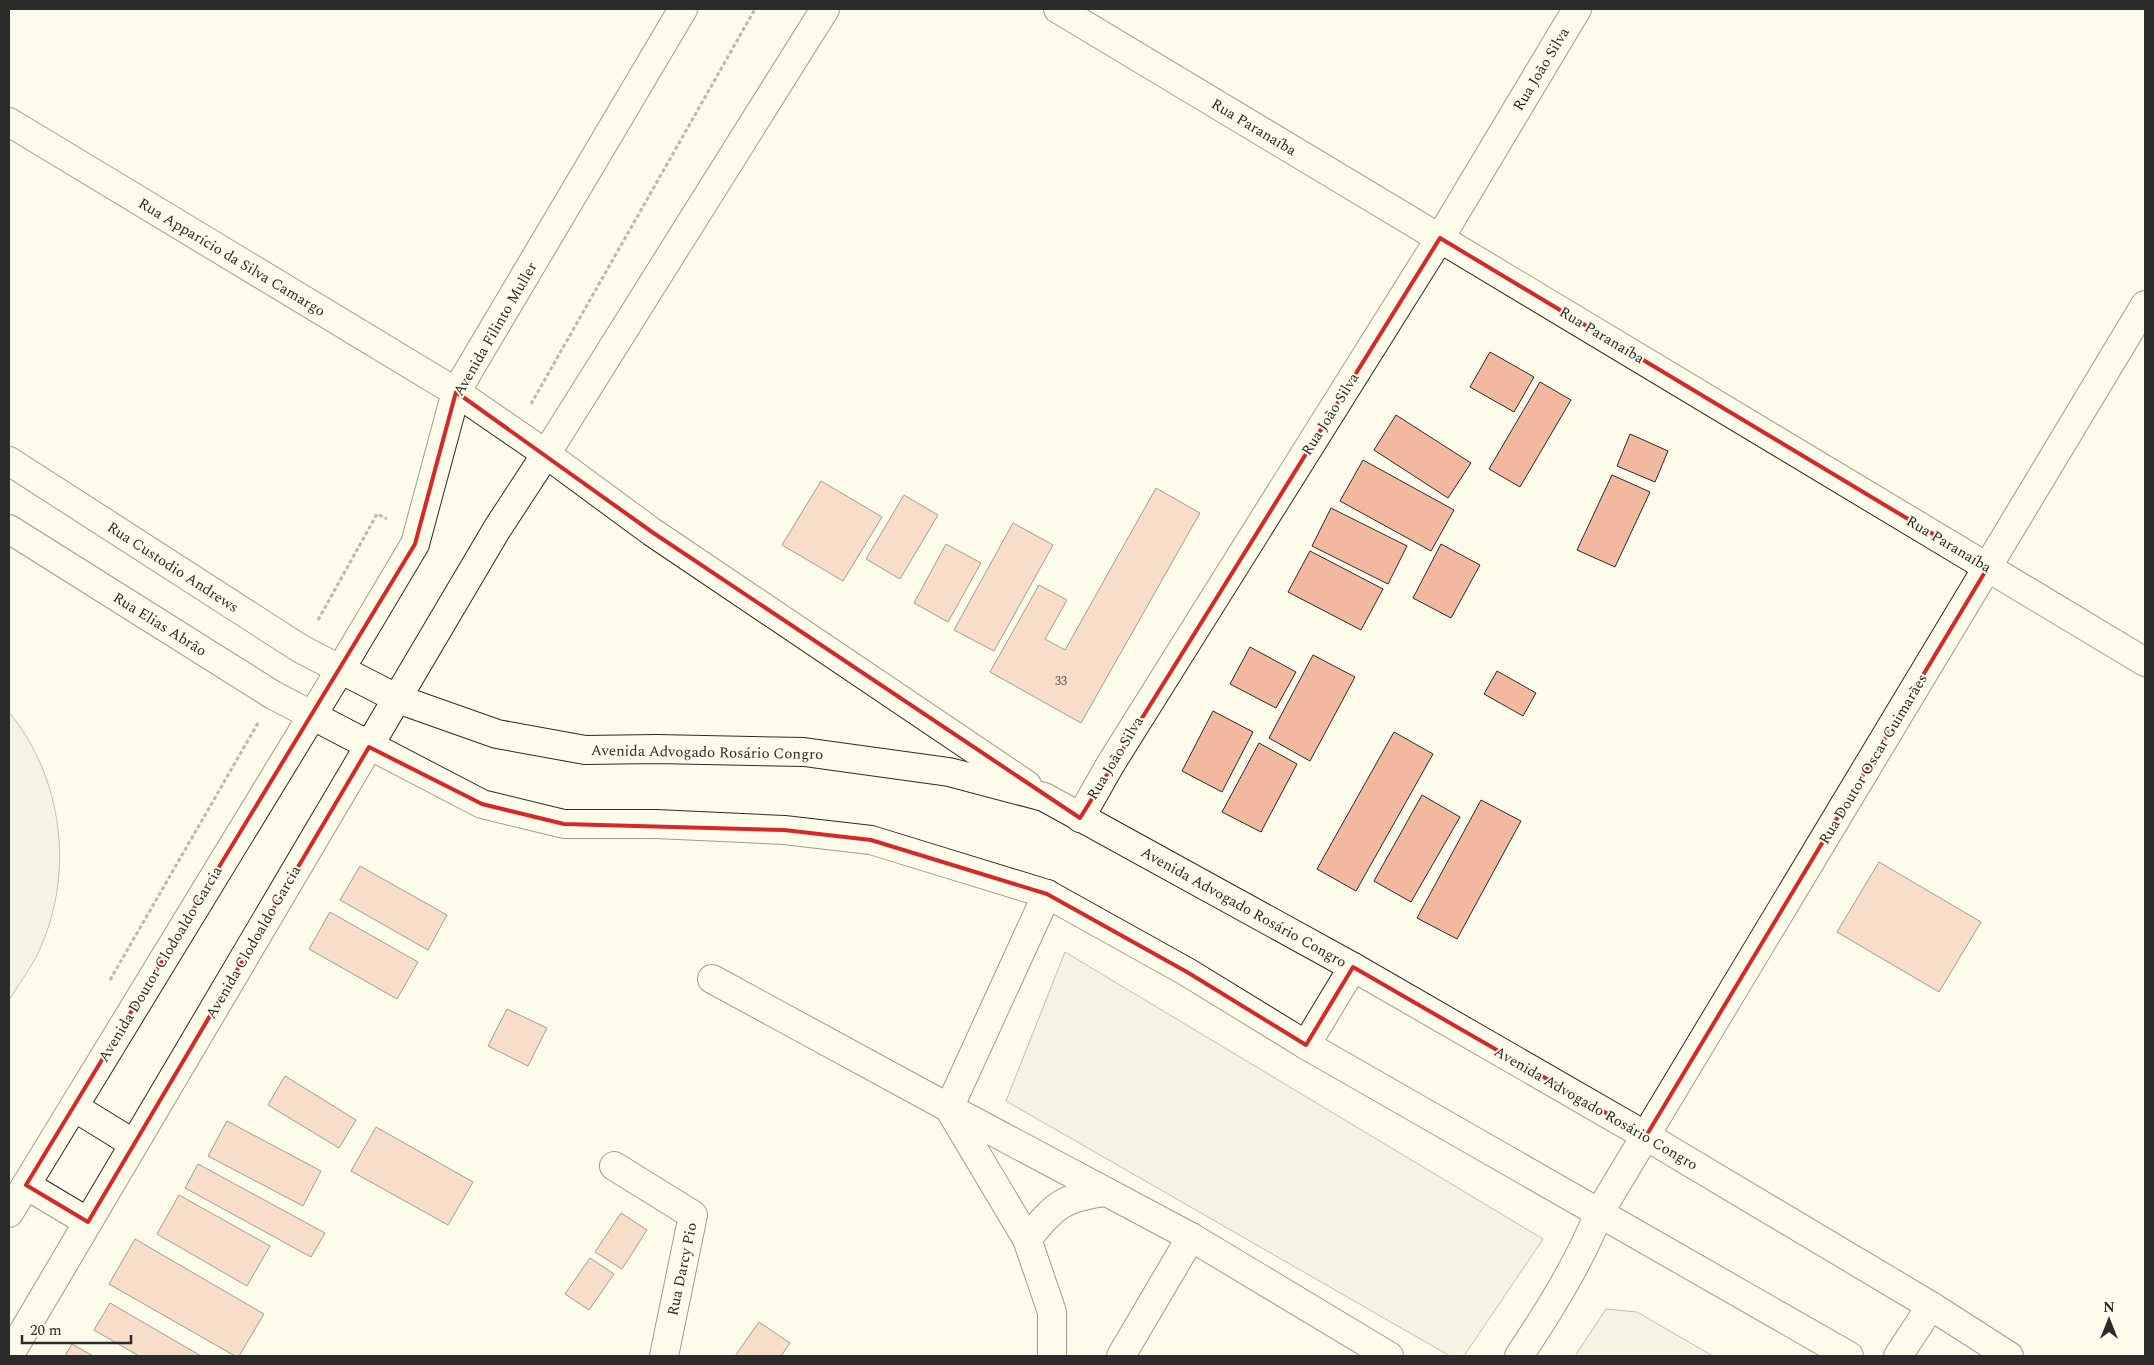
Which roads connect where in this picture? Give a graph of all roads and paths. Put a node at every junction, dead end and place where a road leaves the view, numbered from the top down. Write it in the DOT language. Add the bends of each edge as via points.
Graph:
graph roads {
  1 [pos="683,9"];
  2 [pos="755,9"];
  3 [pos="825,9"];
  4 [pos="1058,9"];
  5 [pos="1576,9"];
  6 [pos="9,122"];
  7 [pos="1440,238"];
  8 [pos="2145,305"];
  9 [pos="456,392"];
  10 [pos="515,433"];
  11 [pos="546,454"];
  12 [pos="9,461"];
  13 [pos="9,529"];
  14 [pos="417,536"];
  15 [pos="1988,567"];
  16 [pos="301,650"];
  17 [pos="2145,662"];
  18 [pos="340,670"];
  19 [pos="274,695"];
  20 [pos="398,699"];
  21 [pos="312,716"];
  22 [pos="370,747"];
  23 [pos="1044,797"];
  24 [pos="1080,818"];
  25 [pos="1047,894"];
  26 [pos="1353,966"];
  27 [pos="712,978"];
  28 [pos="107,985"];
  29 [pos="1306,1045"];
  30 [pos="74,1107"];
  31 [pos="949,1108"];
  32 [pos="1646,1136"];
  33 [pos="134,1144"];
  34 [pos="614,1166"];
  35 [pos="26,1185"];
  36 [pos="1106,1192"];
  37 [pos="9,1213"];
  38 [pos="1600,1213"];
  39 [pos="88,1222"];
  40 [pos="1191,1237"];
  41 [pos="1027,1239"];
  42 [pos="1931,1306"];
  43 [pos="9,1356"];
  44 [pos="664,1356"];
  45 [pos="1052,1356"];
  46 [pos="1121,1356"];
  47 [pos="1389,1356"];
  48 [pos="1519,1356"];
  49 [pos="1849,1356"];
  50 [pos="1898,1356"];
  51 [pos="2010,1356"];
  1 -- 9 [label="main road, Avenida Filinto Muller"];
  2 -- 10 [label="path"];
  3 -- 11 [label="main road"];
  4 -- 7 [label="main road, Rua Paranaíba"];
  5 -- 7 [label="main road, Rua João Silva"];
  6 -- 9 [label="main road, Rua Apparício da Silva Camargo"];
  7 -- 15 [label="main road, Rua Paranaíba"];
  7 -- 24 [label="main road, Rua João Silva"];
  8 -- 15 [label="main road, Rua Doutor Oscar Guimarães"];
  9 -- 10 [label="main road, Rua Apparício da Silva Camargo"];
  9 -- 14 [label="main road, Avenida Filinto Muller"];
  10 -- 11 [label="main road, Rua Apparício da Silva Camargo"];
  11 -- 20 [label="main road, Avenida Clodoaldo Garcia" via="497,529"];
  11 -- 23 [label="main road, Rua Apparício da Silva Camargo" via="652,532"];
  12 -- 16 [label="main road, Rua Custodio Andrews"];
  13 -- 19 [label="main road, Rua Elias Abrão"];
  14 -- 16 [label="path" via="377,514"];
  14 -- 18 [label="main road, Avenida Filinto Muller"];
  15 -- 17 [label="main road, Rua Paranaíba"];
  15 -- 32 [label="main road, Rua Doutor Oscar Guimarães"];
  16 -- 18 [label="main road, Rua Custodio Andrews"];
  18 -- 20 [label="main road, Avenida Advogado Rosário Congro"];
  18 -- 21 [label="main road, Avenida Filinto Muller"];
  19 -- 21 [label="main road, Rua Elias Abrão"];
  19 -- 28 [label="path"];
  20 -- 22 [label="main road, Avenida Clodoaldo Garcia"];
  20 -- 23 [label="main road, Avenida Advogado Rosário Congro" via="496,734 585,750 656,748 804,752 949,772"];
  21 -- 22 [label="main road, Rua Elias Abrão"];
  21 -- 30 [label="main road, Avenida Doutor Clodoaldo Garcia"];
  22 -- 25 [label="main road" via="482,804 564,824 656,824 784,830 871,840"];
  22 -- 33 [label="main road, Avenida Clodoaldo Garcia"];
  23 -- 24 [label="main road, Avenida Advogado Rosário Congro"];
  24 -- 26 [label="main road, Avenida Advogado Rosário Congro"];
  25 -- 29 [label="main road" via="1187,972"];
  25 -- 31 [label="main road"];
  26 -- 29 [label="main road"];
  26 -- 32 [label="main road, Avenida Advogado Rosário Congro"];
  27 -- 31 [label="main road"];
  29 -- 38 [label="main road"];
  30 -- 33 [label="main road"];
  30 -- 35 [label="main road, Avenida Doutor Clodoaldo Garcia"];
  31 -- 36 [label="main road"];
  31 -- 41 [label="main road"];
  32 -- 38 [label="main road, Rua Doutor Oscar Guimarães"];
  32 -- 42 [label="main road, Avenida Advogado Rosário Congro"];
  33 -- 39 [label="main road, Avenida Clodoaldo Garcia"];
  34 -- 44 [label="main road, Rua Darcy Pio" via="693,1215"];
  35 -- 37 [label="main road, Avenida Doutor Clodoaldo Garcia"];
  35 -- 39 [label="main road"];
  36 -- 40 [label="main road"];
  36 -- 41 [label="main road" via="1080,1195 1065,1202 1048,1214"];
  38 -- 48 [label="main road, Rua Doutor Oscar Guimarães" via="1586,1244"];
  38 -- 49 [label="main road"];
  39 -- 43 [label="main road, Avenida Clodoaldo Garcia"];
  40 -- 46 [label="main road"];
  40 -- 47 [label="main road"];
  41 -- 45 [label="main road" via="1052,1312"];
  42 -- 50 [label="main road"];
  42 -- 51 [label="main road, Avenida Advogado Rosário Congro"];
}
